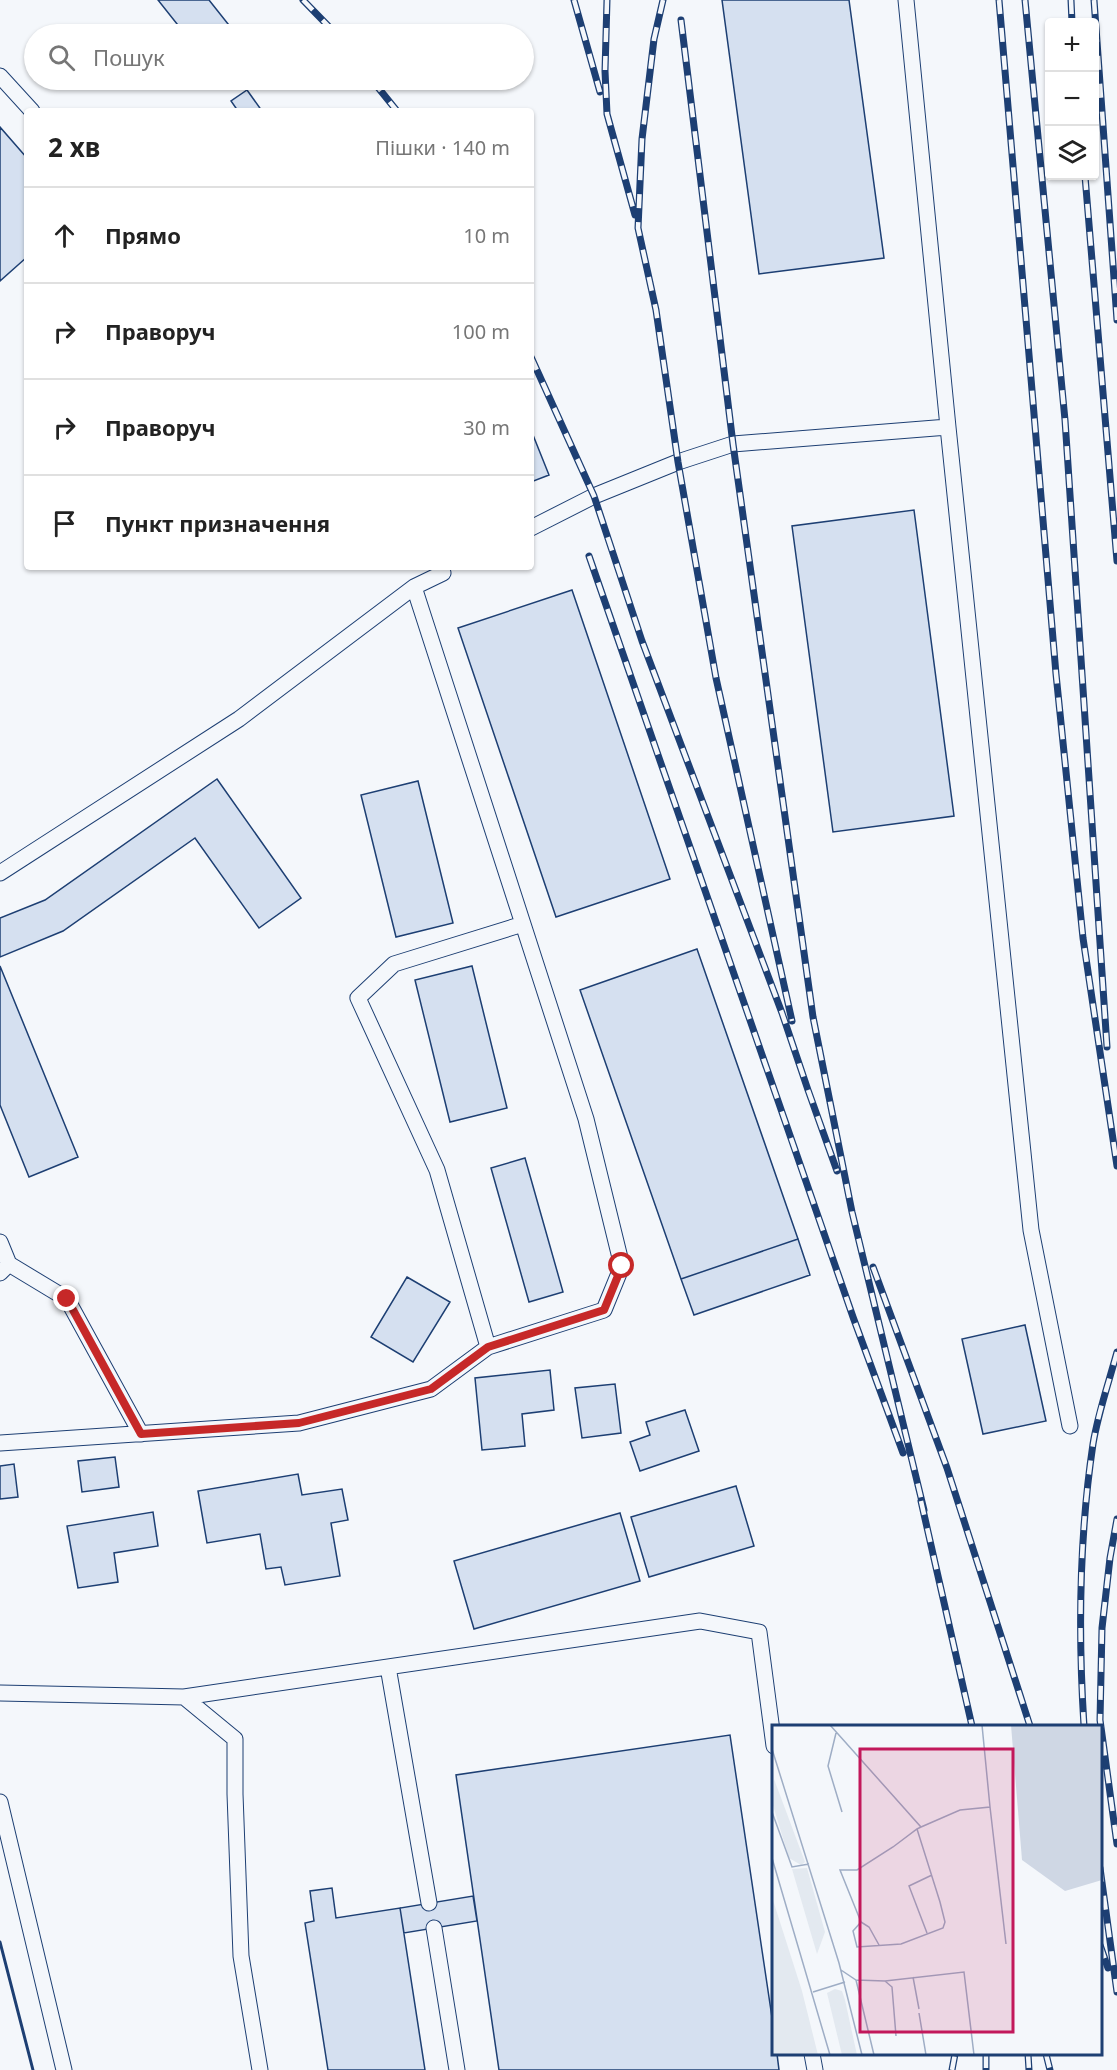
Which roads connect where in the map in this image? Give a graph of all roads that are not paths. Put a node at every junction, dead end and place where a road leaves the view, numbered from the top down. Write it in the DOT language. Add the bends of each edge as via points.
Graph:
graph roads {
  1 [pos="906,0"];
  2 [pos="0,76"];
  3 [pos="29,108"];
  4 [pos="948,427"];
  5 [pos="534,526"];
  6 [pos="444,570"];
  7 [pos="414,587"];
  8 [pos="0,873"];
  9 [pos="523,924"];
  10 [pos="0,1242"];
  11 [pos="4,1268"];
  12 [pos="488,1347"];
  13 [pos="1070,1426"];
  14 [pos="141,1434"];
  15 [pos="0,1443"];
  16 [pos="388,1667"];
  17 [pos="0,1693"];
  18 [pos="184,1697"];
  19 [pos="772,1731"];
  20 [pos="0,1802"];
  21 [pos="429,1903"];
  22 [pos="434,1928"];
  23 [pos="812,2055"];
  24 [pos="64,2070"];
  25 [pos="260,2070"];
  26 [pos="457,2070"];
  27 [pos="814,2070"];
  1 -- 4 [label="lane"];
  2 -- 3 [label="lane"];
  4 -- 5 [label="lane" via="733,444 594,496"];
  4 -- 13 [label="lane" via="1031,1230"];
  6 -- 7 [label="lane"];
  7 -- 8 [label="lane" via="239,719"];
  7 -- 9 [label="lane"];
  9 -- 12 [label="lane" via="586,1119 622,1266 604,1310"];
  9 -- 12 [label="lane" via="394,964 358,998 436,1170"];
  10 -- 11 [label="lane"];
  11 -- 14 [label="lane" via="67,1299"];
  12 -- 14 [label="lane" via="431,1389 299,1423"];
  14 -- 15 [label="lane"];
  16 -- 18 [label="lane"];
  16 -- 19 [label="lane" via="700,1621 759,1632"];
  16 -- 21 [label="lane"];
  17 -- 18 [label="lane"];
  18 -- 25 [label="lane" via="235,1739 241,1956"];
  20 -- 24 [label="lane"];
  22 -- 26 [label="lane"];
  23 -- 27 [label="lane"];
}
